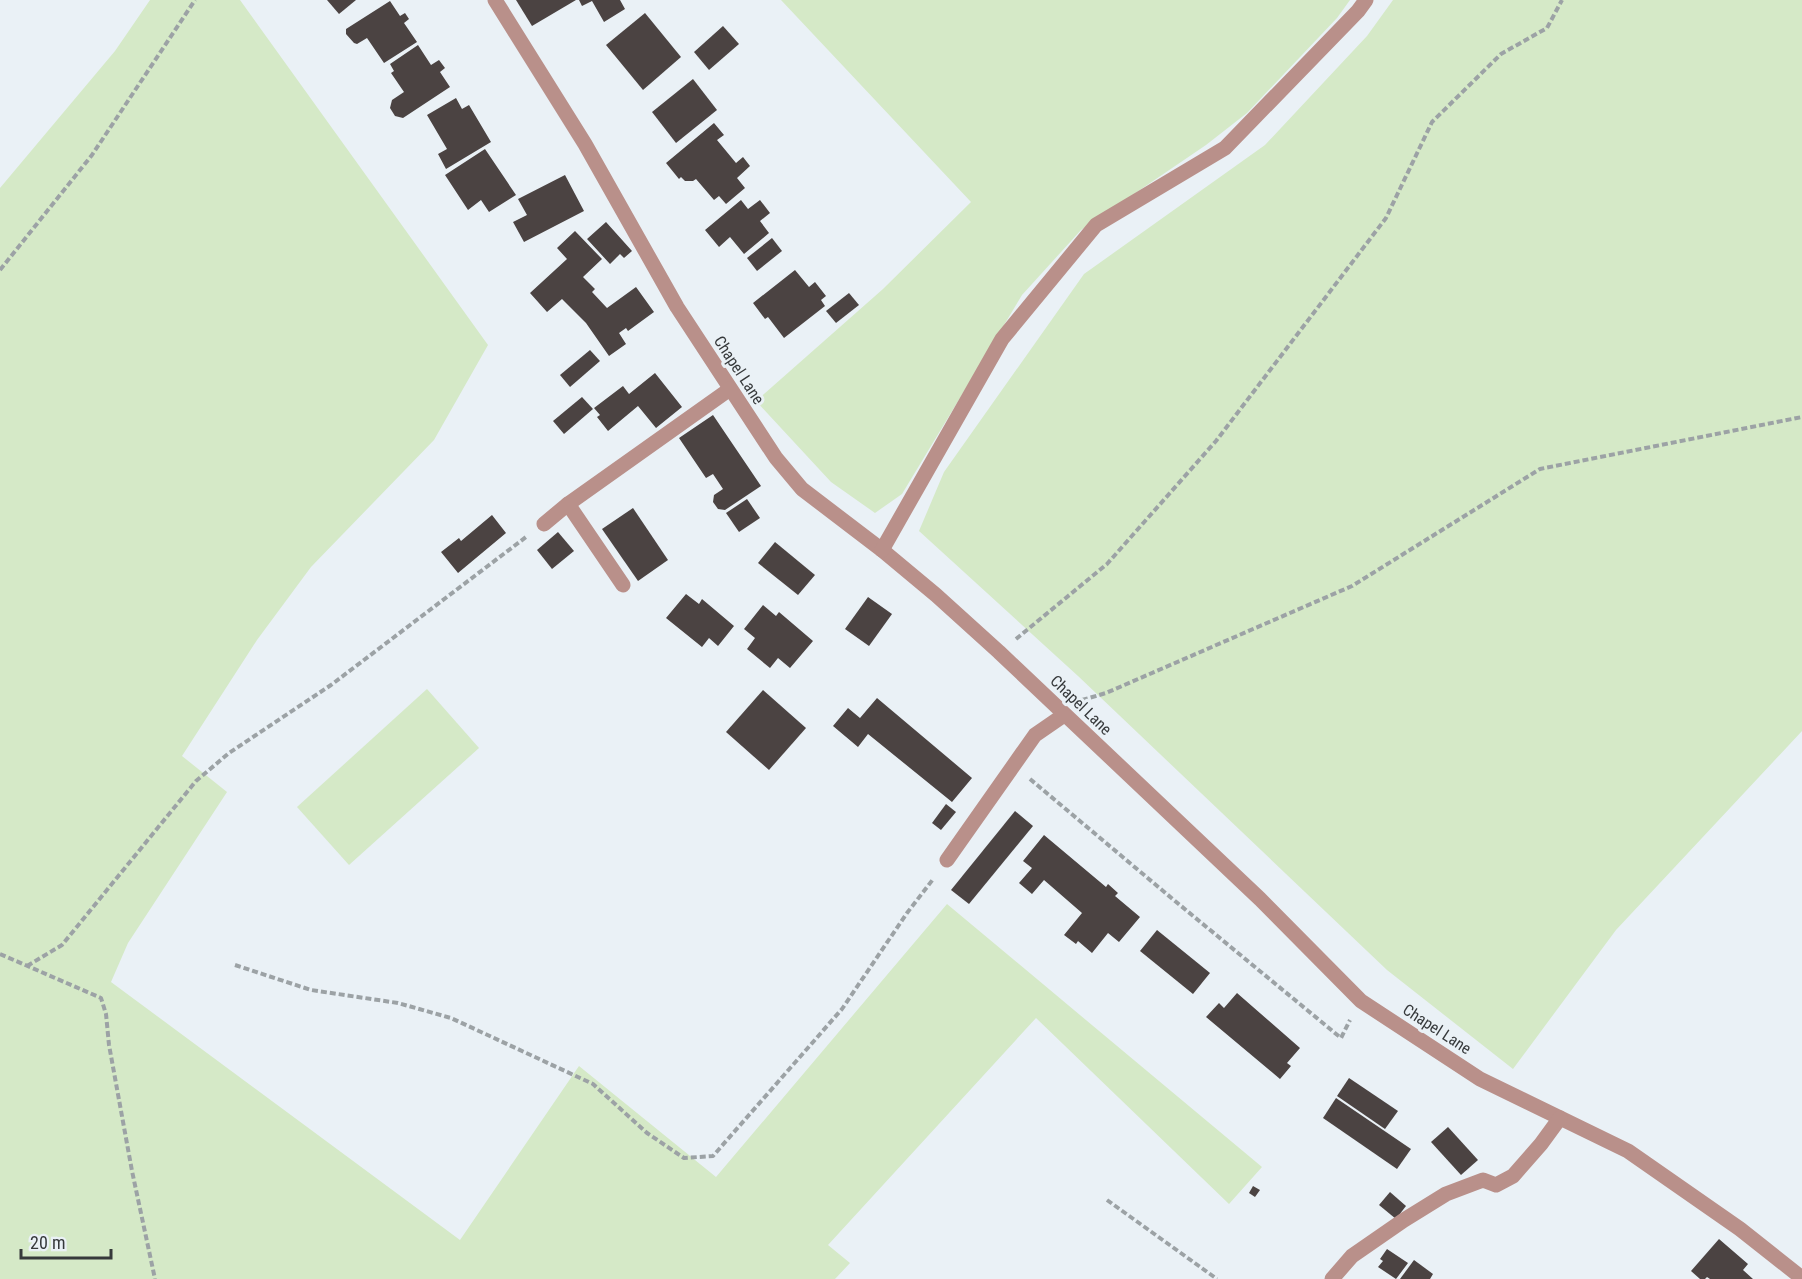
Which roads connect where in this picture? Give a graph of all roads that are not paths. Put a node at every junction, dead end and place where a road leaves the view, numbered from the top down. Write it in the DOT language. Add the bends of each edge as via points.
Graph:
graph roads {
  1 [pos="495,0"];
  2 [pos="1366,0"];
  3 [pos="730,389"];
  4 [pos="568,504"];
  5 [pos="544,524"];
  6 [pos="882,550"];
  7 [pos="623,585"];
  8 [pos="1061,711"];
  9 [pos="947,860"];
  10 [pos="1560,1118"];
  11 [pos="1802,1278"];
  12 [pos="1332,1279"];
  1 -- 3 [label="street, Chapel Lane" via="585,144 676,307"];
  2 -- 6 [label="street" via="1225,148 1096,225 1002,339"];
  3 -- 4 [label="street"];
  3 -- 6 [label="street, Chapel Lane" via="802,489"];
  4 -- 5 [label="street"];
  4 -- 7 [label="street"];
  6 -- 8 [label="street, Chapel Lane"];
  8 -- 9 [label="street" via="1035,735"];
  8 -- 10 [label="street, Chapel Lane" via="1260,899 1361,1001 1480,1079"];
  10 -- 11 [label="street, Chapel Lane" via="1628,1151 1740,1229"];
  10 -- 12 [label="street" via="1513,1176 1496,1185 1483,1180 1446,1194 1352,1256"];
}
